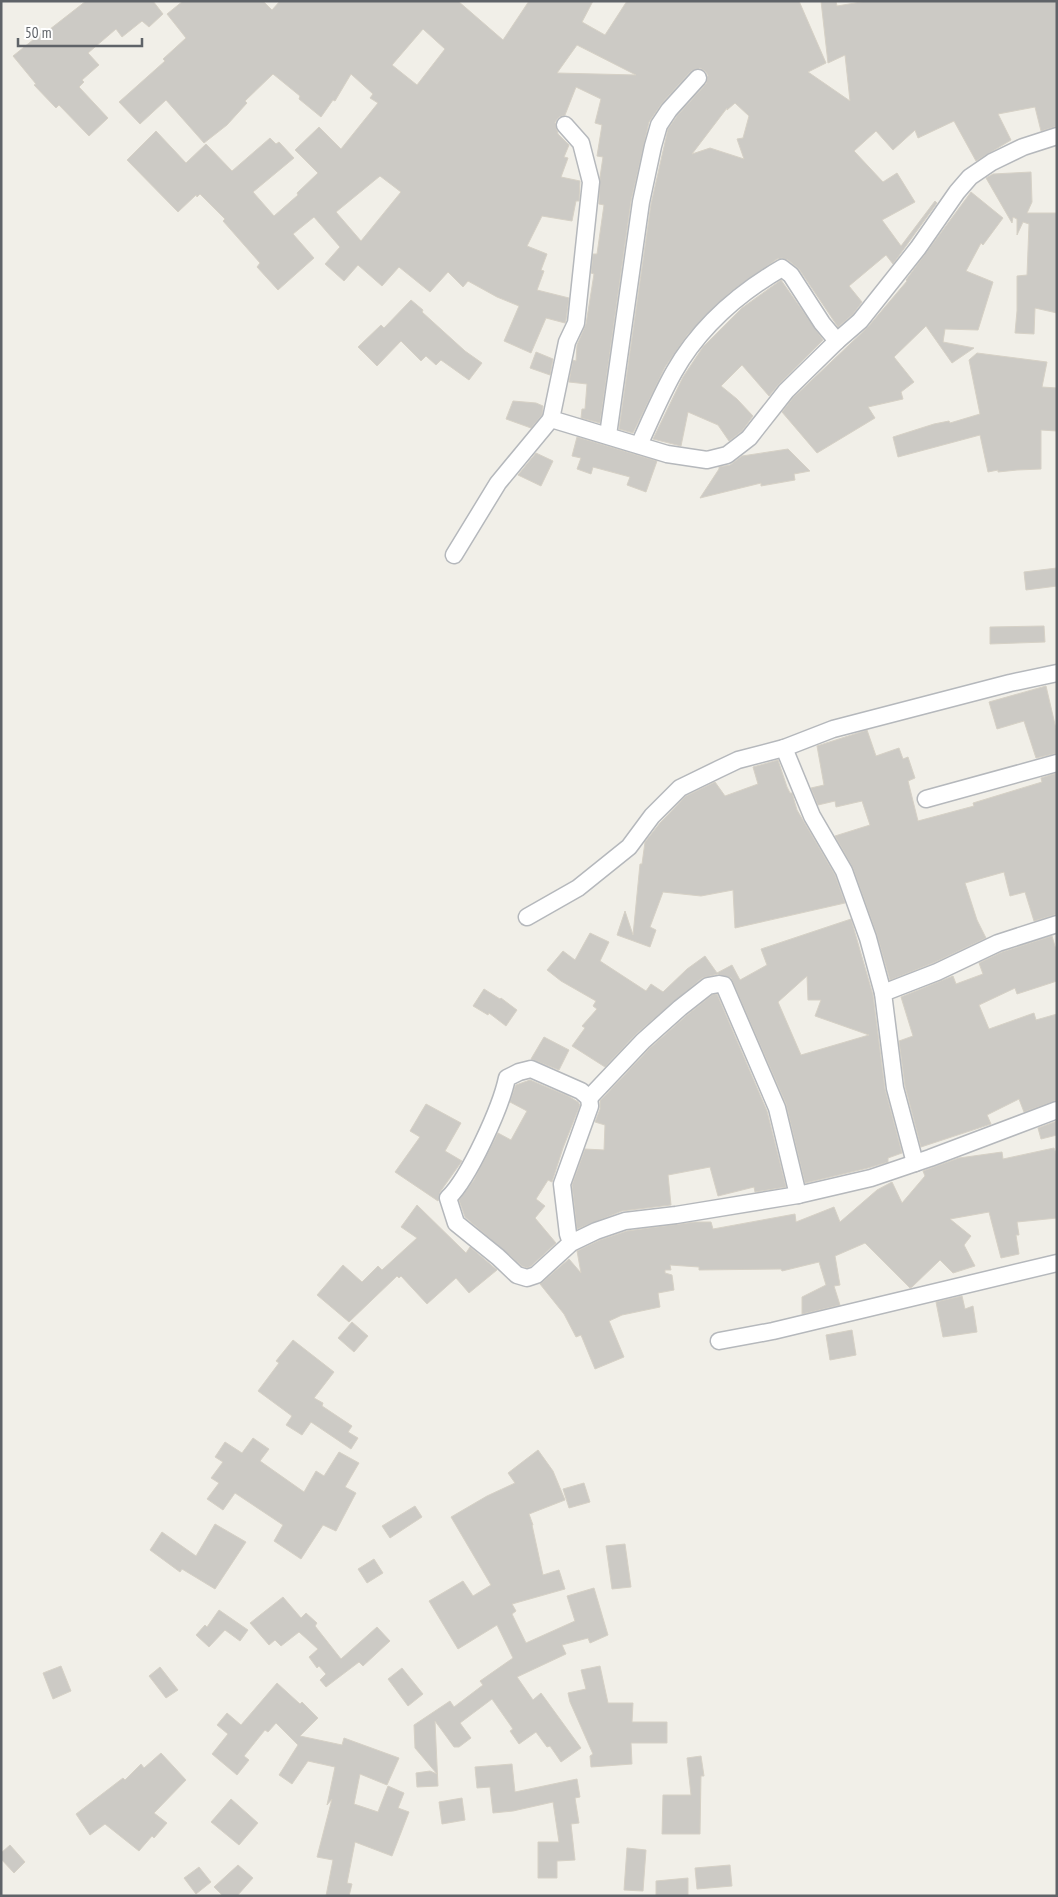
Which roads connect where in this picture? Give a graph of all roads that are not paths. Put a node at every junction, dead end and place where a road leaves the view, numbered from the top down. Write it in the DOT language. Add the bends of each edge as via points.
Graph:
graph roads {
  1 [pos="698,78"];
  2 [pos="565,125"];
  3 [pos="1057,136"];
  4 [pos="837,341"];
  5 [pos="551,419"];
  6 [pos="608,435"];
  7 [pos="639,445"];
  8 [pos="454,555"];
  9 [pos="1057,673"];
  10 [pos="784,748"];
  11 [pos="1057,763"];
  12 [pos="926,799"];
  13 [pos="527,918"];
  14 [pos="1057,924"];
  15 [pos="884,994"];
  16 [pos="589,1098"];
  17 [pos="1057,1110"];
  18 [pos="915,1163"];
  19 [pos="798,1196"];
  20 [pos="571,1243"];
  21 [pos="1057,1264"];
  22 [pos="718,1342"];
  1 -- 6 [label="street" via="659,125 653,146 641,202"];
  2 -- 5 [label="street" via="581,143 591,182 576,323 567,342"];
  3 -- 4 [label="street" via="1023,147 970,177 875,304"];
  4 -- 7 [label="street" via="786,391 749,438 727,455 707,460 667,454"];
  4 -- 7 [label="street" via="822,324 791,275 782,268 723,310 696,339 674,372"];
  5 -- 6 [label="street"];
  5 -- 8 [label="street" via="498,483"];
  6 -- 7 [label="street"];
  9 -- 10 [label="street" via="833,728"];
  10 -- 13 [label="street" via="738,760 680,788 652,816 629,847 578,888"];
  10 -- 15 [label="street" via="812,816 844,871"];
  11 -- 12 [label="street"];
  14 -- 15 [label="street" via="998,943"];
  15 -- 18 [label="street" via="896,1088"];
  16 -- 19 [label="street" via="643,1041 680,1008 708,986 724,985 777,1108"];
  16 -- 20 [label="street" via="590,1106 562,1184"];
  16 -- 20 [label="street" via="581,1091 531,1069 507,1078 486,1133 457,1189 448,1198 456,1223 517,1275 527,1278 536,1275"];
  17 -- 18 [label="street"];
  18 -- 19 [label="street"];
  19 -- 20 [label="street" via="625,1221 596,1230"];
  21 -- 22 [label="street"];
}
